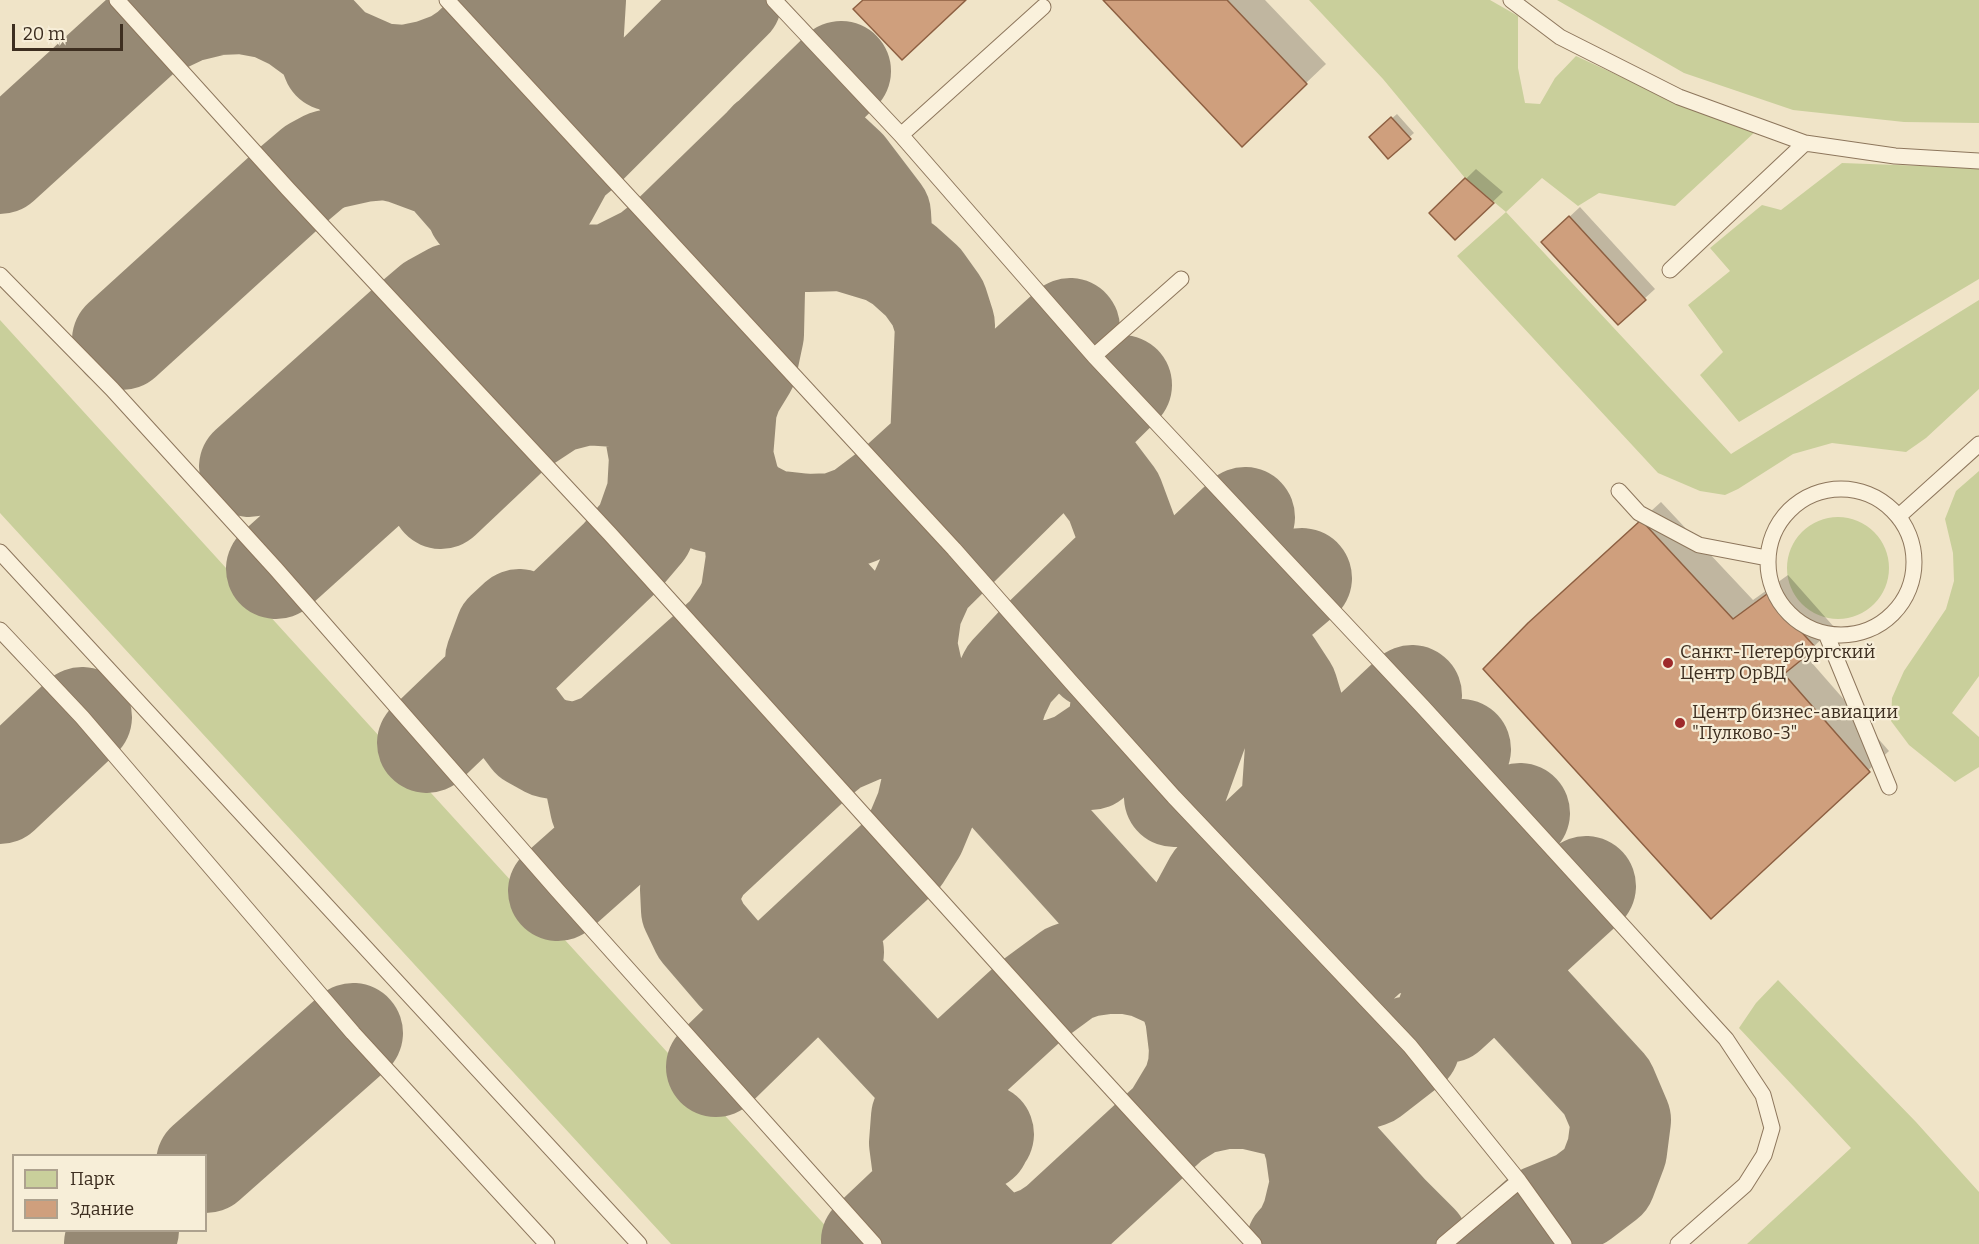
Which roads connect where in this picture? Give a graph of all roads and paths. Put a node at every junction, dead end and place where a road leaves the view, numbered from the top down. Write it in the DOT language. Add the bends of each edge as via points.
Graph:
graph roads {
  1 [pos="117,0"];
  2 [pos="447,0"];
  3 [pos="774,0"];
  4 [pos="1511,0"];
  5 [pos="1043,7"];
  6 [pos="901,135"];
  7 [pos="1805,143"];
  8 [pos="1979,161"];
  9 [pos="1670,270"];
  10 [pos="0,275"];
  11 [pos="1181,279"];
  12 [pos="1094,356"];
  13 [pos="1979,444"];
  14 [pos="1619,491"];
  15 [pos="1899,516"];
  16 [pos="0,552"];
  17 [pos="1767,558"];
  18 [pos="0,630"];
  19 [pos="1827,636"];
  20 [pos="1889,787"];
  21 [pos="1519,1181"];
  22 [pos="547,1244"];
  23 [pos="639,1244"];
  24 [pos="874,1244"];
  25 [pos="1254,1244"];
  26 [pos="1444,1244"];
  27 [pos="1564,1244"];
  28 [pos="1678,1244"];
  1 -- 25 [label="lane" via="610,534"];
  2 -- 21 [label="lane" via="954,549 1125,744 1410,1047"];
  3 -- 6 [label="lane"];
  4 -- 7 [label="lane" via="1560,38 1679,97"];
  5 -- 6 [label="lane"];
  6 -- 12 [label="lane"];
  7 -- 8 [label="lane" via="1895,156"];
  7 -- 9 [label="lane"];
  10 -- 24 [label="lane" via="112,389 276,569"];
  11 -- 12 [label="lane"];
  12 -- 28 [label="lane" via="1423,707 1726,1040 1763,1095 1772,1128 1764,1155 1745,1185"];
  13 -- 15 [label="lane"];
  14 -- 17 [label="lane" via="1639,513 1699,545"];
  15 -- 17 [label="lane" via="1871,494 1836,488 1802,498 1777,524"];
  15 -- 19 [label="lane" via="1914,549 1912,584 1894,615 1863,633"];
  16 -- 23 [label="lane"];
  17 -- 19 [label="lane" via="1773,593 1795,621"];
  18 -- 22 [label="lane" via="82,717 352,1033"];
  19 -- 20 [label="lane"];
  21 -- 26 [label="lane"];
  21 -- 27 [label="lane"];
}
